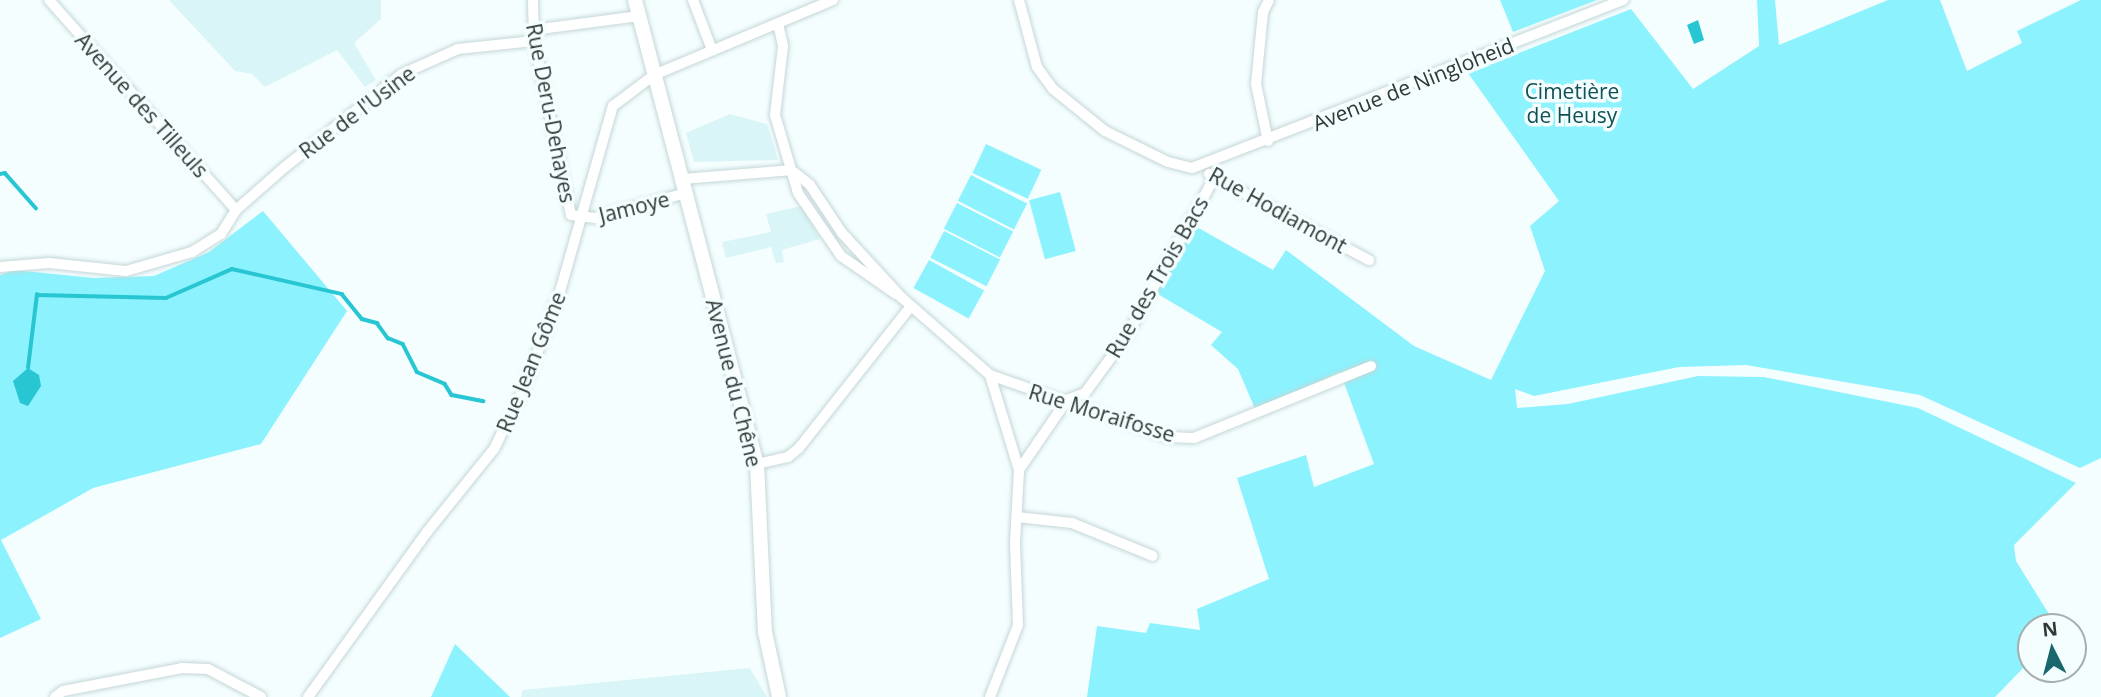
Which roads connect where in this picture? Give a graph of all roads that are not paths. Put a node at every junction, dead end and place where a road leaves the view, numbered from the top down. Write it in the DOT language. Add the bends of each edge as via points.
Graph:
graph roads {
  1 [pos="49,0"];
  2 [pos="533,0"];
  3 [pos="635,0"];
  4 [pos="693,0"];
  5 [pos="833,0"];
  6 [pos="1019,0"];
  7 [pos="1269,0"];
  8 [pos="1623,0"];
  9 [pos="639,16"];
  10 [pos="778,24"];
  11 [pos="533,35"];
  12 [pos="712,50"];
  13 [pos="654,75"];
  14 [pos="1268,141"];
  15 [pos="1202,167"];
  16 [pos="791,170"];
  17 [pos="1213,178"];
  18 [pos="682,179"];
  19 [pos="686,193"];
  20 [pos="236,210"];
  21 [pos="582,219"];
  22 [pos="1369,260"];
  23 [pos="0,267"];
  24 [pos="911,306"];
  25 [pos="1371,366"];
  26 [pos="990,375"];
  27 [pos="1067,400"];
  28 [pos="757,464"];
  29 [pos="1018,470"];
  30 [pos="1017,517"];
  31 [pos="1153,555"];
  32 [pos="55,697"];
  33 [pos="261,697"];
  34 [pos="308,697"];
  35 [pos="779,697"];
  36 [pos="990,697"];
  1 -- 20 [label="street, Avenue des Tilleuls"];
  2 -- 11 [label="street, Rue Deru-Dehayes"];
  3 -- 9 [label="main road, Avenue du Chêne"];
  4 -- 12 [label="street"];
  5 -- 10 [label="street, Rue Jean Gôme"];
  6 -- 15 [label="street, Rue Hodiamont" via="1037,67 1072,107 1139,149 1181,166"];
  7 -- 14 [label="street" via="1263,12 1256,84"];
  8 -- 14 [label="street, Avenue de Ningloheid"];
  9 -- 11 [label="street, Rue de l'Usine"];
  9 -- 13 [label="main road, Avenue du Chêne"];
  10 -- 12 [label="street, Rue Jean Gôme"];
  10 -- 16 [label="street" via="783,56 775,115"];
  11 -- 20 [label="street, Rue de l'Usine" via="475,45 417,65 378,90"];
  11 -- 21 [label="street, Rue Deru-Dehayes" via="566,202 571,215"];
  12 -- 13 [label="street, Rue Jean Gôme"];
  13 -- 18 [label="main road, Avenue du Chêne"];
  13 -- 21 [label="street, Rue Jean Gôme" via="613,106"];
  14 -- 15 [label="street, Avenue de Ningloheid"];
  15 -- 17 [label="street, Rue Hodiamont"];
  16 -- 18 [label="street"];
  16 -- 24 [label="street" via="798,192 841,256"];
  17 -- 22 [label="street, Rue Hodiamont"];
  17 -- 27 [label="street, Rue des Trois Bacs" via="1126,337 1085,393"];
  18 -- 19 [label="main road, Avenue du Chêne"];
  19 -- 21 [label="street, Jamoye"];
  19 -- 28 [label="main road, Avenue du Chêne"];
  20 -- 23 [label="street, Rue de l'Usine" via="221,234 161,264 104,271 49,263"];
  21 -- 34 [label="street, Rue Jean Gôme" via="529,376 494,449 427,532"];
  24 -- 26 [label="street"];
  24 -- 28 [label="street" via="799,448 788,457"];
  25 -- 27 [label="street, Rue Moraifosse" via="1194,438 1167,437"];
  26 -- 27 [label="street, Rue Moraifosse"];
  26 -- 29 [label="street"];
  27 -- 29 [label="street, Rue des Trois Bacs"];
  28 -- 35 [label="main road, Avenue du Chêne" via="765,632"];
  29 -- 30 [label="street"];
  30 -- 31 [label="street" via="1072,523"];
  30 -- 36 [label="street" via="1018,625"];
  32 -- 33 [label="street" via="63,691 182,668 208,669"];
}
